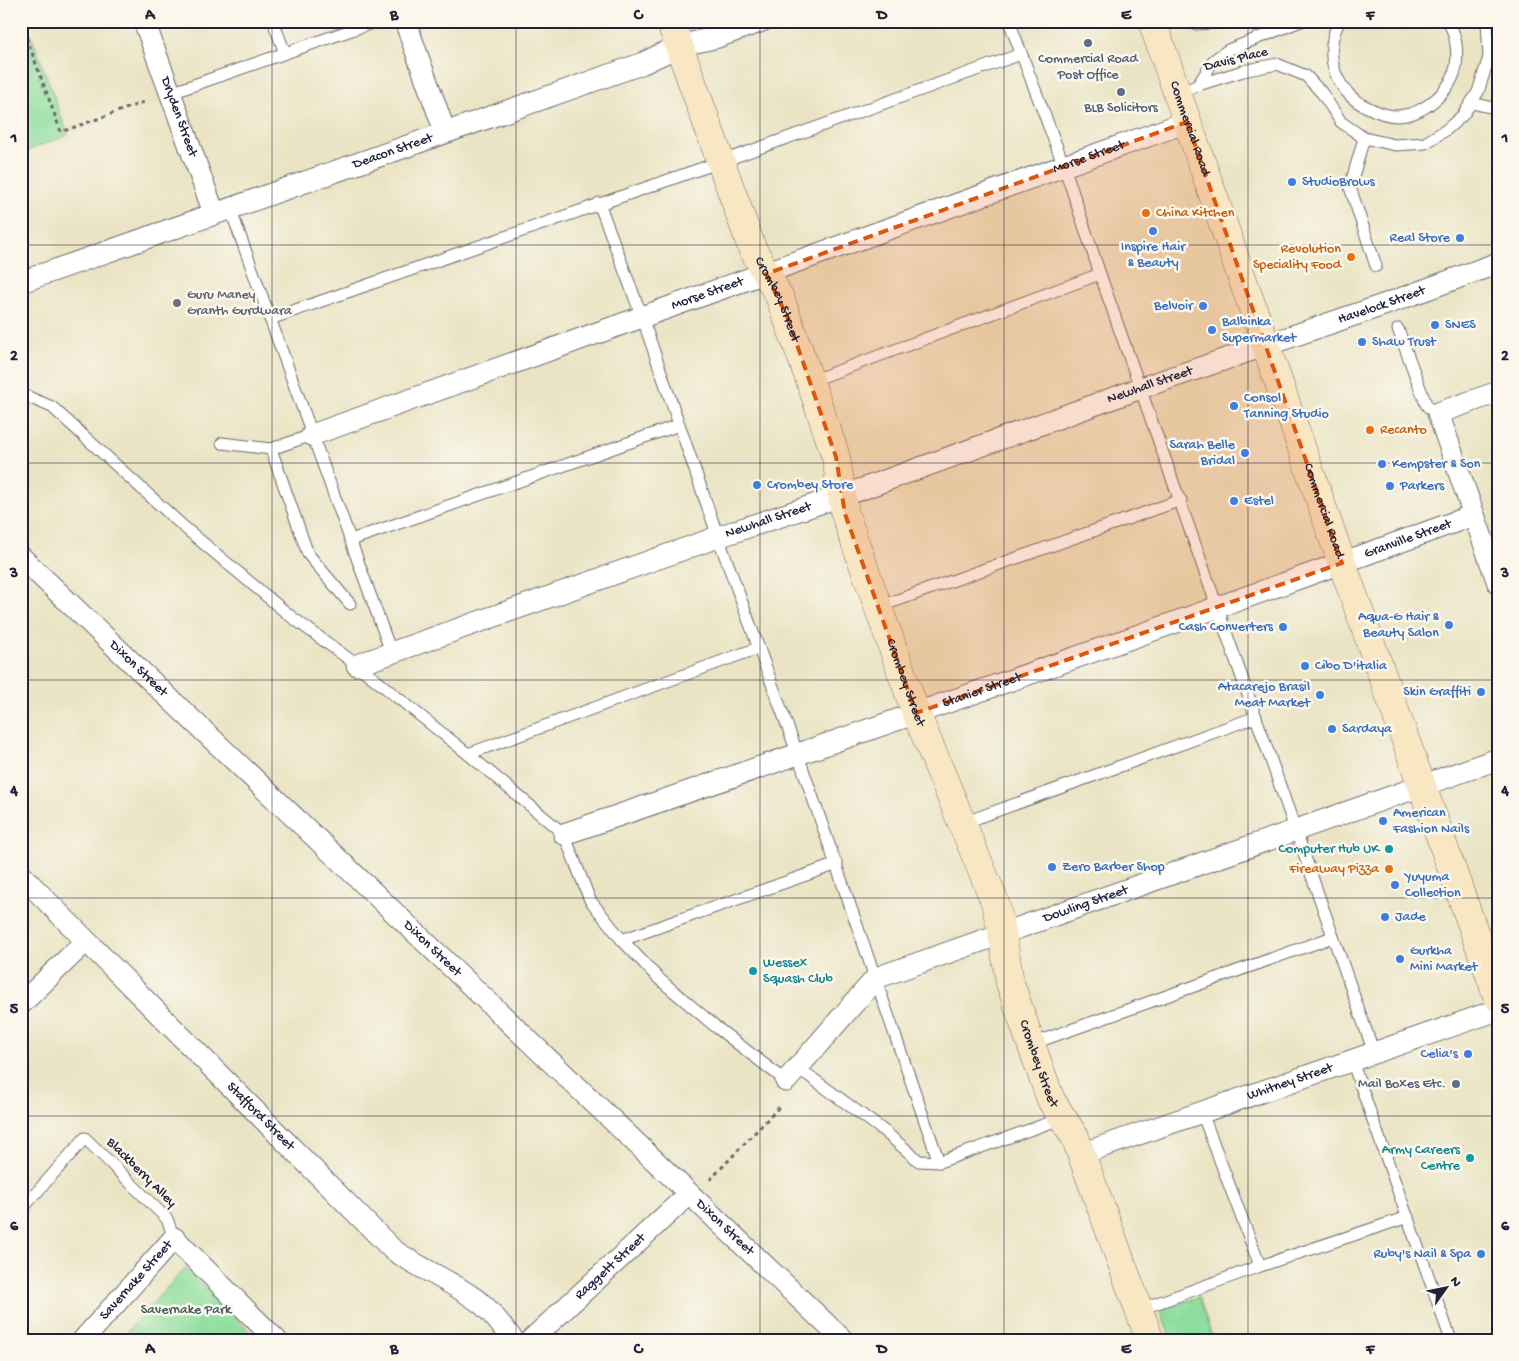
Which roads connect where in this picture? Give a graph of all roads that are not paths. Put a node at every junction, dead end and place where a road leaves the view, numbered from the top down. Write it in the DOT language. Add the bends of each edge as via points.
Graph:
graph roads {
  1 [pos="144,21"];
  2 [pos="273,21"];
  3 [pos="377,21"];
  4 [pos="405,21"];
  5 [pos="762,21"];
  6 [pos="1009,21"];
  7 [pos="1183,21"];
  8 [pos="1242,21"];
  9 [pos="1272,21"];
  10 [pos="1340,21"];
  11 [pos="1448,21"];
  12 [pos="1487,21"];
  13 [pos="1155,22"];
  14 [pos="1297,23"];
  15 [pos="675,34"];
  16 [pos="285,53"];
  17 [pos="1021,54"];
  18 [pos="1188,90"];
  19 [pos="171,93"];
  20 [pos="1472,103"];
  21 [pos="1498,109"];
  22 [pos="1187,122"];
  23 [pos="445,132"];
  24 [pos="1364,138"];
  25 [pos="720,162"];
  26 [pos="1064,166"];
  27 [pos="599,203"];
  28 [pos="222,211"];
  29 [pos="1498,263"];
  30 [pos="1376,266"];
  31 [pos="766,274"];
  32 [pos="1100,274"];
  33 [pos="21,282"];
  34 [pos="642,316"];
  35 [pos="270,319"];
  36 [pos="1398,329"];
  37 [pos="1265,345"];
  38 [pos="810,381"];
  39 [pos="1141,388"];
  40 [pos="21,392"];
  41 [pos="1498,392"];
  42 [pos="1438,414"];
  43 [pos="679,425"];
  44 [pos="312,435"];
  45 [pos="222,442"];
  46 [pos="271,449"];
  47 [pos="842,495"];
  48 [pos="1180,500"];
  49 [pos="1474,515"];
  50 [pos="718,537"];
  51 [pos="351,540"];
  52 [pos="21,557"];
  53 [pos="1342,564"];
  54 [pos="1498,583"];
  55 [pos="350,604"];
  56 [pos="1218,606"];
  57 [pos="878,607"];
  58 [pos="758,648"];
  59 [pos="390,652"];
  60 [pos="356,665"];
  61 [pos="916,713"];
  62 [pos="1256,716"];
  63 [pos="468,754"];
  64 [pos="798,754"];
  65 [pos="1498,759"];
  66 [pos="1423,786"];
  67 [pos="963,823"];
  68 [pos="1296,831"];
  69 [pos="564,834"];
  70 [pos="837,864"];
  71 [pos="21,875"];
  72 [pos="1002,932"];
  73 [pos="1333,936"];
  74 [pos="622,940"];
  75 [pos="86,941"];
  76 [pos="876,978"];
  77 [pos="1498,998"];
  78 [pos="21,1004"];
  79 [pos="1498,1010"];
  80 [pos="1031,1044"];
  81 [pos="1374,1053"];
  82 [pos="1352,1061"];
  83 [pos="792,1074"];
  84 [pos="1202,1113"];
  85 [pos="1063,1118"];
  86 [pos="1081,1154"];
  87 [pos="939,1162"];
  88 [pos="691,1196"];
  89 [pos="21,1210"];
  90 [pos="1408,1217"];
  91 [pos="174,1238"];
  92 [pos="1260,1266"];
  93 [pos="1138,1310"];
  94 [pos="83,1340"];
  95 [pos="276,1340"];
  96 [pos="512,1340"];
  97 [pos="531,1340"];
  98 [pos="843,1340"];
  99 [pos="1150,1340"];
  100 [pos="1451,1340"];
  1 -- 19 [label="street, Dryden Street"];
  2 -- 16 [label="lane"];
  3 -- 16 [label="lane"];
  4 -- 23 [label="street"];
  5 -- 15 [label="street, Deacon Street" via="718,37"];
  6 -- 17 [label="lane"];
  7 -- 8 [label="lane" via="1196,24"];
  9 -- 14 [label="lane"];
  10 -- 11 [label="lane" via="1333,37 1333,66 1337,76 1356,102 1385,115 1400,116 1427,106 1449,83 1456,68 1457,47"];
  12 -- 20 [label="lane, Davis Place" via="1489,57"];
  13 -- 18 [label="street, Commercial Road"];
  14 -- 18 [label="lane" via="1228,50 1214,60"];
  15 -- 23 [label="street, Deacon Street" via="641,64"];
  15 -- 25 [label="street, Crombey Street"];
  16 -- 19 [label="lane"];
  17 -- 25 [label="lane"];
  17 -- 26 [label="lane"];
  18 -- 22 [label="street, Commercial Road"];
  18 -- 24 [label="lane, Davis Place" via="1242,71 1276,64 1306,76 1341,122"];
  19 -- 28 [label="street, Dryden Street"];
  20 -- 21 [label="lane"];
  20 -- 24 [label="lane, Davis Place" via="1446,130 1425,143 1395,145"];
  22 -- 26 [label="street, Morse Street"];
  22 -- 37 [label="street, Commercial Road"];
  23 -- 28 [label="street, Deacon Street"];
  24 -- 30 [label="lane" via="1350,188"];
  25 -- 27 [label="lane"];
  25 -- 31 [label="street, Crombey Street" via="752,248"];
  26 -- 31 [label="street, Morse Street"];
  26 -- 32 [label="lane"];
  27 -- 34 [label="lane"];
  27 -- 35 [label="lane"];
  28 -- 33 [label="street, Deacon Street"];
  28 -- 35 [label="lane"];
  29 -- 37 [label="street, Havelock Street"];
  31 -- 34 [label="street, Morse Street"];
  31 -- 38 [label="street, Crombey Street" via="780,298"];
  32 -- 38 [label="lane"];
  32 -- 39 [label="lane"];
  34 -- 43 [label="lane"];
  34 -- 44 [label="street, Morse Street"];
  35 -- 44 [label="lane"];
  36 -- 42 [label="lane" via="1426,404"];
  37 -- 39 [label="street, Newhall Street"];
  37 -- 53 [label="street, Commercial Road"];
  38 -- 47 [label="street, Crombey Street" via="836,457"];
  39 -- 47 [label="street, Newhall Street"];
  39 -- 48 [label="lane"];
  40 -- 60 [label="lane" via="52,407 184,527 290,616"];
  41 -- 42 [label="street"];
  42 -- 49 [label="street"];
  43 -- 50 [label="lane"];
  43 -- 51 [label="lane"];
  44 -- 46 [label="lane"];
  44 -- 51 [label="lane"];
  45 -- 46 [label="lane"];
  46 -- 55 [label="lane" via="308,554"];
  47 -- 50 [label="street, Newhall Street"];
  47 -- 57 [label="street, Crombey Street" via="845,514"];
  48 -- 56 [label="lane"];
  48 -- 57 [label="lane"];
  49 -- 53 [label="street, Granville Street"];
  49 -- 54 [label="street"];
  50 -- 58 [label="lane"];
  50 -- 59 [label="street, Newhall Street"];
  51 -- 59 [label="lane"];
  52 -- 88 [label="street, Dixon Street"];
  53 -- 56 [label="street, Stanier Street"];
  53 -- 66 [label="street, Commercial Road"];
  56 -- 61 [label="street, Stanier Street"];
  56 -- 62 [label="lane"];
  57 -- 61 [label="street, Crombey Street"];
  58 -- 63 [label="lane"];
  58 -- 64 [label="lane"];
  59 -- 60 [label="street, Newhall Street"];
  60 -- 63 [label="lane"];
  61 -- 64 [label="street, Stanier Street"];
  61 -- 67 [label="street, Crombey Street"];
  62 -- 67 [label="lane"];
  62 -- 68 [label="lane"];
  63 -- 69 [label="lane"];
  64 -- 69 [label="street, Stanier Street"];
  64 -- 70 [label="lane"];
  65 -- 66 [label="street, Dowling Street"];
  66 -- 68 [label="street, Dowling Street"];
  66 -- 77 [label="street, Commercial Road"];
  67 -- 72 [label="street, Crombey Street" via="995,902"];
  68 -- 72 [label="street, Dowling Street"];
  68 -- 73 [label="lane"];
  69 -- 74 [label="lane" via="590,900"];
  70 -- 74 [label="lane"];
  70 -- 76 [label="lane"];
  71 -- 75 [label="street, Stafford Street"];
  72 -- 76 [label="street, Dowling Street"];
  72 -- 80 [label="street, Crombey Street" via="1010,984"];
  73 -- 80 [label="lane"];
  73 -- 81 [label="lane"];
  74 -- 83 [label="lane" via="658,978 716,1027"];
  75 -- 78 [label="street"];
  75 -- 96 [label="street, Stafford Street" via="392,1249 483,1305"];
  76 -- 83 [label="street, Dowling Street"];
  76 -- 87 [label="lane"];
  79 -- 81 [label="street, Whitney Street"];
  80 -- 85 [label="street, Crombey Street" via="1050,1100"];
  81 -- 82 [label="street, Whitney Street"];
  82 -- 84 [label="street, Whitney Street"];
  82 -- 90 [label="lane"];
  83 -- 87 [label="lane" via="884,1131 919,1161"];
  84 -- 86 [label="street, Whitney Street"];
  84 -- 92 [label="lane"];
  85 -- 86 [label="street, Crombey Street"];
  85 -- 87 [label="lane"];
  86 -- 93 [label="street, Crombey Street"];
  88 -- 97 [label="street, Raggett Street"];
  88 -- 98 [label="street, Dixon Street"];
  89 -- 91 [label="lane, Blackberry Alley" via="85,1138 167,1219"];
  90 -- 92 [label="lane"];
  90 -- 100 [label="lane"];
  91 -- 94 [label="street, Savernake Street"];
  91 -- 95 [label="street, Savernake Street"];
  92 -- 93 [label="lane"];
  93 -- 99 [label="street, Crombey Street"];
}
